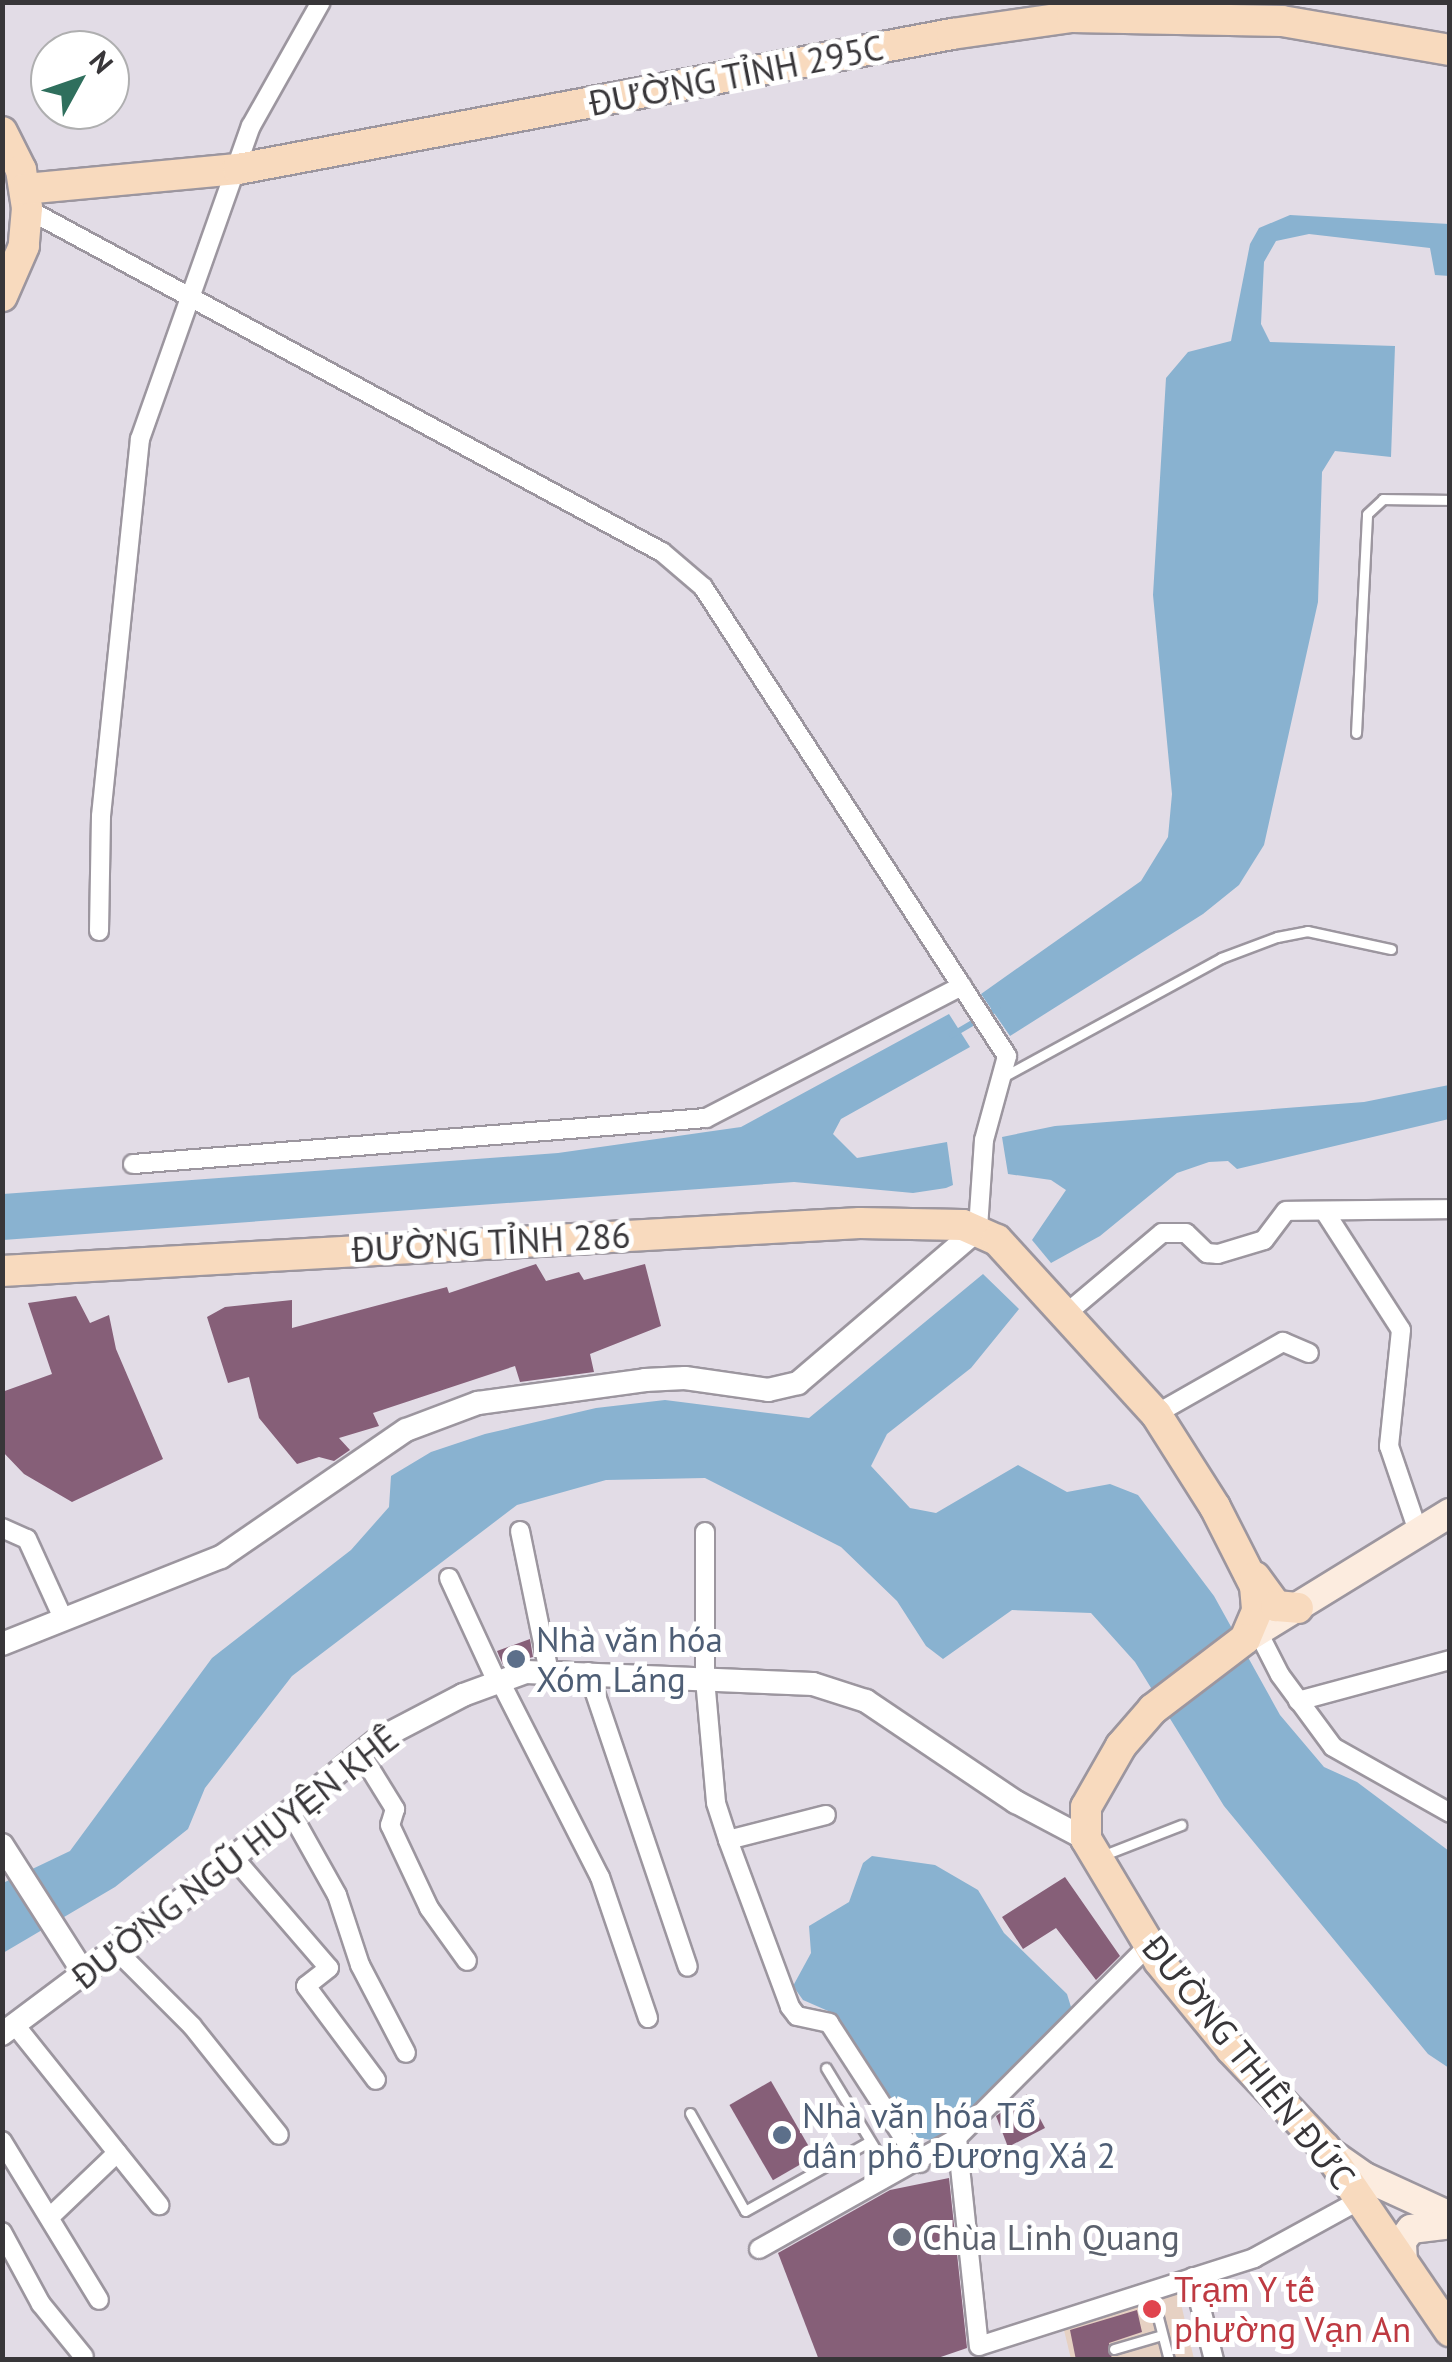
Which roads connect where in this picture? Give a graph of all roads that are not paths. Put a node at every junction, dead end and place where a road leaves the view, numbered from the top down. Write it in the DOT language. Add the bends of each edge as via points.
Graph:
graph roads {
  1 [pos="320,2"];
  2 [pos="1450,50"];
  3 [pos="2,132"];
  4 [pos="238,168"];
  5 [pos="26,199"];
  6 [pos="2,296"];
  7 [pos="196,296"];
  8 [pos="1450,500"];
  9 [pos="1356,733"];
  10 [pos="100,931"];
  11 [pos="1392,950"];
  12 [pos="966,993"];
  13 [pos="1001,1078"];
  14 [pos="132,1164"];
  15 [pos="1450,1209"];
  16 [pos="1325,1212"];
  17 [pos="978,1230"];
  18 [pos="2,1271"];
  19 [pos="1067,1314"];
  20 [pos="1310,1353"];
  21 [pos="1156,1414"];
  22 [pos="1450,1513"];
  23 [pos="2,1528"];
  24 [pos="520,1532"];
  25 [pos="705,1532"];
  26 [pos="1418,1534"];
  27 [pos="1253,1575"];
  28 [pos="449,1578"];
  29 [pos="1298,1608"];
  30 [pos="64,1618"];
  31 [pos="1252,1636"];
  32 [pos="2,1644"];
  33 [pos="1450,1660"];
  34 [pos="549,1672"];
  35 [pos="588,1672"];
  36 [pos="705,1679"];
  37 [pos="499,1682"];
  38 [pos="1298,1701"];
  39 [pos="360,1754"];
  40 [pos="1450,1812"];
  41 [pos="291,1813"];
  42 [pos="826,1814"];
  43 [pos="1180,1825"];
  44 [pos="728,1840"];
  45 [pos="2,1845"];
  46 [pos="1092,1849"];
  47 [pos="234,1858"];
  48 [pos="1150,1944"];
  49 [pos="116,1949"];
  50 [pos="467,1961"];
  51 [pos="79,1965"];
  52 [pos="688,1967"];
  53 [pos="648,2018"];
  54 [pos="9,2029"];
  55 [pos="406,2053"];
  56 [pos="826,2068"];
  57 [pos="376,2080"];
  58 [pos="690,2112"];
  59 [pos="280,2134"];
  60 [pos="958,2138"];
  61 [pos="870,2140"];
  62 [pos="2,2141"];
  63 [pos="1325,2148"];
  64 [pos="117,2153"];
  65 [pos="920,2163"];
  66 [pos="892,2177"];
  67 [pos="1360,2200"];
  68 [pos="159,2206"];
  69 [pos="1450,2216"];
  70 [pos="50,2217"];
  71 [pos="1450,2224"];
  72 [pos="2,2232"];
  73 [pos="759,2249"];
  74 [pos="1403,2263"];
  75 [pos="1193,2277"];
  76 [pos="1151,2290"];
  77 [pos="99,2300"];
  78 [pos="1450,2331"];
  79 [pos="1162,2335"];
  80 [pos="1114,2349"];
  81 [pos="84,2357"];
  82 [pos="1169,2360"];
  83 [pos="1214,2360"];
  1 -- 4 [label="street" via="251,126"];
  2 -- 4 [label="main road, ĐƯỜNG TỈNH 295C" via="1282,22 1072,18 952,34"];
  3 -- 5 [label="main road"];
  4 -- 5 [label="main road, ĐƯỜNG TỈNH 295C"];
  4 -- 7 [label="street"];
  5 -- 6 [label="main road" via="24,246"];
  5 -- 7 [label="street"];
  7 -- 10 [label="street" via="140,439 101,816"];
  7 -- 12 [label="street" via="662,552 704,587"];
  8 -- 9 [label="lane" via="1384,499 1367,514"];
  11 -- 13 [label="lane" via="1307,931 1277,937 1221,958"];
  12 -- 13 [label="street" via="1004,1051"];
  12 -- 14 [label="street" via="706,1118"];
  13 -- 17 [label="street" via="984,1140"];
  15 -- 16 [label="street"];
  16 -- 19 [label="street" via="1286,1211 1264,1240 1218,1254 1207,1253 1186,1233 1162,1234"];
  16 -- 26 [label="street" via="1401,1330 1389,1446"];
  17 -- 18 [label="main road, ĐƯỜNG TỈNH 286" via="860,1223 740,1227"];
  17 -- 19 [label="main road" via="996,1240"];
  17 -- 30 [label="street" via="798,1384 768,1390 645,1380 478,1403 406,1430 221,1557"];
  19 -- 21 [label="main road"];
  20 -- 21 [label="street" via="1283,1342"];
  21 -- 27 [label="main road"];
  22 -- 26 [label="main road"];
  23 -- 30 [label="street" via="27,1539"];
  24 -- 34 [label="street"];
  25 -- 36 [label="street"];
  26 -- 29 [label="main road"];
  27 -- 29 [label="main road" via="1276,1606"];
  27 -- 31 [label="main road"];
  28 -- 37 [label="street"];
  29 -- 31 [label="main road"];
  30 -- 32 [label="street"];
  31 -- 38 [label="street"];
  31 -- 46 [label="main road" via="1153,1709 1092,1793 1083,1819"];
  33 -- 38 [label="street"];
  34 -- 35 [label="street, ĐƯỜNG NGŨ HUYỆN KHÊ"];
  34 -- 37 [label="street, ĐƯỜNG NGŨ HUYỆN KHÊ"];
  35 -- 36 [label="street, ĐƯỜNG NGŨ HUYỆN KHÊ"];
  35 -- 52 [label="street"];
  36 -- 44 [label="street" via="716,1802"];
  36 -- 46 [label="street, ĐƯỜNG NGŨ HUYỆN KHÊ" via="813,1684 866,1700"];
  37 -- 39 [label="street, ĐƯỜNG NGŨ HUYỆN KHÊ" via="463,1694"];
  37 -- 53 [label="street" via="600,1877"];
  38 -- 40 [label="street" via="1333,1746"];
  39 -- 41 [label="street, ĐƯỜNG NGŨ HUYỆN KHÊ"];
  39 -- 50 [label="street" via="395,1810 390,1825 429,1908"];
  41 -- 47 [label="street, ĐƯỜNG NGŨ HUYỆN KHÊ"];
  41 -- 55 [label="street" via="336,1895 360,1965"];
  42 -- 44 [label="street"];
  43 -- 46 [label="lane"];
  44 -- 65 [label="street" via="790,2007 797,2016 829,2023"];
  45 -- 51 [label="street"];
  46 -- 48 [label="main road, ĐƯỜNG THIÊN ĐỨC"];
  47 -- 49 [label="street, ĐƯỜNG NGŨ HUYỆN KHÊ"];
  47 -- 57 [label="street" via="329,1968 306,1986"];
  48 -- 60 [label="street"];
  48 -- 63 [label="main road, ĐƯỜNG THIÊN ĐỨC" via="1231,2050"];
  49 -- 51 [label="street, ĐƯỜNG NGŨ HUYỆN KHÊ"];
  49 -- 59 [label="street" via="192,2026"];
  51 -- 54 [label="street, ĐƯỜNG NGŨ HUYỆN KHÊ"];
  54 -- 64 [label="street"];
  56 -- 61 [label="lane"];
  58 -- 61 [label="lane" via="745,2211"];
  60 -- 65 [label="street"];
  60 -- 76 [label="street" via="978,2346"];
  61 -- 66 [label="lane"];
  62 -- 70 [label="street"];
  63 -- 67 [label="main road, ĐƯỜNG THIÊN ĐỨC"];
  63 -- 69 [label="main road" via="1366,2178"];
  64 -- 68 [label="street"];
  64 -- 70 [label="street"];
  65 -- 66 [label="street"];
  66 -- 73 [label="street"];
  67 -- 74 [label="main road, ĐƯỜNG THIÊN ĐỨC"];
  67 -- 75 [label="street" via="1254,2258"];
  70 -- 77 [label="street"];
  71 -- 74 [label="main road" via="1412,2229 1402,2241"];
  72 -- 81 [label="street" via="41,2304"];
  74 -- 78 [label="main road, ĐƯỜNG THIÊN ĐỨC"];
  75 -- 76 [label="street"];
  75 -- 83 [label="street"];
  76 -- 79 [label="lane"];
  79 -- 80 [label="lane"];
  79 -- 82 [label="lane"];
}
